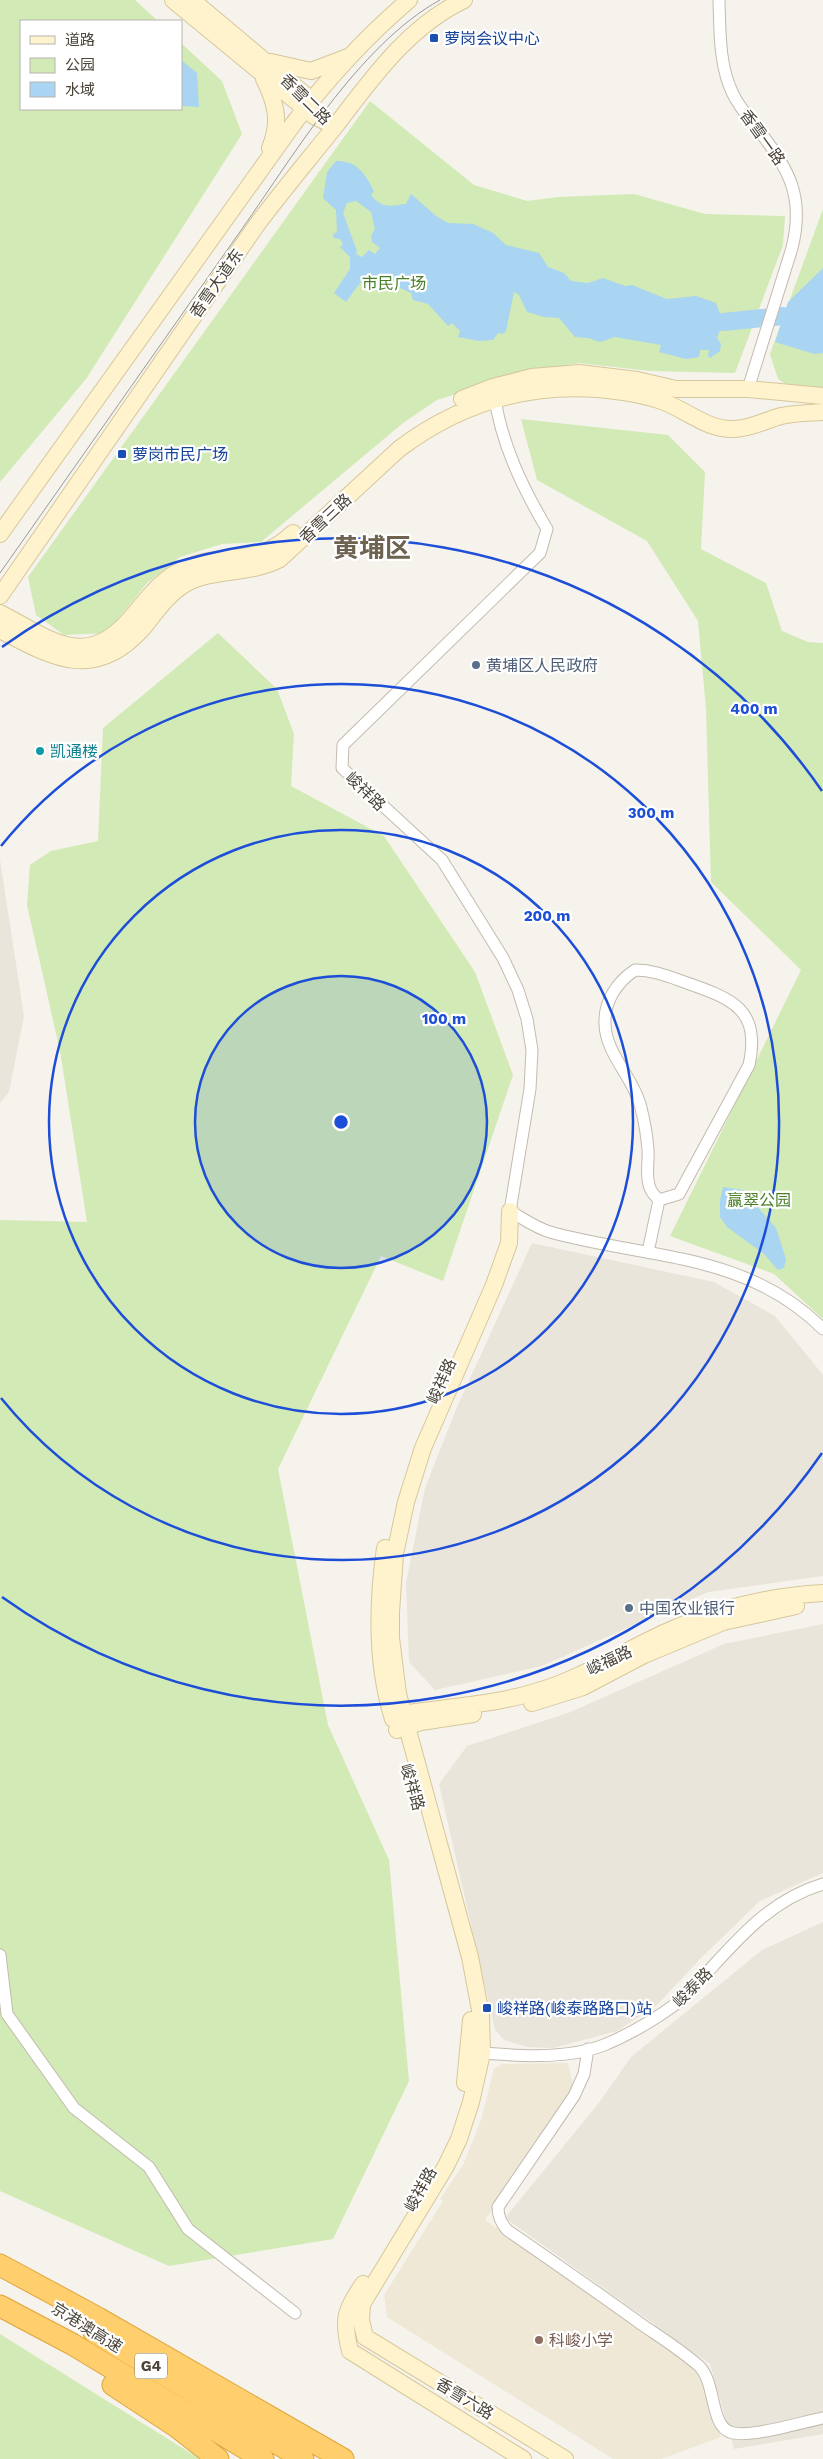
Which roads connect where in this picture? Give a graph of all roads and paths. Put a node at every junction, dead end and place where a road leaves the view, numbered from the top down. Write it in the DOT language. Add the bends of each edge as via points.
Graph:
graph roads {
  1 [pos="172,0"];
  2 [pos="192,0"];
  3 [pos="410,0"];
  4 [pos="464,0"];
  5 [pos="719,0"];
  6 [pos="352,55"];
  7 [pos="263,67"];
  8 [pos="308,104"];
  9 [pos="335,126"];
  10 [pos="263,166"];
  11 [pos="748,389"];
  12 [pos="494,393"];
  13 [pos="818,396"];
  14 [pos="823,412"];
  15 [pos="3,529"];
  16 [pos="0,596"];
  17 [pos="0,612"];
  18 [pos="0,630"];
  19 [pos="659,1200"];
  20 [pos="510,1211"];
  21 [pos="648,1252"];
  22 [pos="823,1329"];
  23 [pos="823,1593"];
  24 [pos="823,1604"];
  25 [pos="400,1722"];
  26 [pos="823,1884"];
  27 [pos="0,1955"];
  28 [pos="588,2048"];
  29 [pos="476,2052"];
  30 [pos="0,2265"];
  31 [pos="0,2271"];
  32 [pos="0,2306"];
  33 [pos="295,2313"];
  34 [pos="365,2337"];
  35 [pos="350,2351"];
  36 [pos="823,2418"];
  37 [pos="218,2459"];
  38 [pos="263,2459"];
  39 [pos="303,2459"];
  40 [pos="343,2459"];
  41 [pos="524,2459"];
  42 [pos="565,2459"];
  1 -- 7 [label="street, 香雪二路"];
  2 -- 7 [label="street, 香雪二路"];
  3 -- 6 [label="street, 香雪大道东"];
  4 -- 9 [label="street, 香雪大道东" via="426,25 392,54"];
  5 -- 11 [label="street, 香雪一路" via="726,77 743,110 782,161 795,192 796,233"];
  6 -- 7 [label="street" via="311,71"];
  6 -- 8 [label="street, 香雪大道东"];
  7 -- 8 [label="street, 香雪二路"];
  7 -- 10 [label="street" via="278,120"];
  8 -- 9 [label="street, 香雪二路"];
  8 -- 10 [label="street, 香雪大道东"];
  9 -- 16 [label="street, 香雪大道东" via="256,226"];
  10 -- 15 [label="street, 香雪大道东"];
  11 -- 12 [label="street, 香雪三路" via="676,388 580,373 554,374"];
  11 -- 13 [label="street, 香雪三路"];
  12 -- 14 [label="street, 香雪三路" via="557,388 617,390 664,402 709,426 734,429 782,416"];
  12 -- 17 [label="street, 香雪三路" via="450,404 418,422 397,437 284,542 268,552 202,562 169,577 125,626 104,642 90,646 66,646"];
  12 -- 18 [label="street, 香雪三路" via="418,435 280,559 259,567 199,577 178,588 120,649 102,657 66,660"];
  12 -- 20 [label="street, 峻祥路" via="516,473 547,529 540,554 343,745 342,768 442,860 503,958 518,990 532,1050 530,1089"];
  19 -- 19 [label="street" via="679,1194 749,1065 753,1047 750,1023 738,1006 723,995 650,970 635,970 623,978 612,993 605,1011 605,1026 611,1047 633,1083 640,1104 648,1150 650,1189"];
  19 -- 21 [label="street"];
  20 -- 21 [label="street" via="548,1232"];
  20 -- 25 [label="street, 峻祥路" via="472,1312 420,1429 393,1506 384,1558 380,1616 387,1697"];
  21 -- 22 [label="street" via="710,1264 765,1286 791,1302"];
  23 -- 25 [label="street, 峻福路" via="755,1601 722,1610 535,1692"];
  24 -- 25 [label="street, 峻福路" via="755,1613 724,1622 644,1655 584,1687 554,1697 514,1708 421,1722"];
  25 -- 29 [label="street, 峻祥路" via="472,1966 481,2015"];
  26 -- 28 [label="street, 峻泰路" via="803,1890 768,1911 663,2014 603,2045"];
  27 -- 33 [label="street" via="7,2014 74,2108 148,2166 188,2229"];
  28 -- 29 [label="street, 峻泰路" via="546,2054"];
  28 -- 36 [label="street" via="584,2074 574,2096 498,2207 502,2224 701,2368 711,2389 721,2426 729,2432 740,2435"];
  29 -- 34 [label="street, 峻祥路" via="471,2102 459,2139 362,2304"];
  29 -- 35 [label="street, 峻祥路" via="444,2147 348,2308 345,2329"];
  30 -- 40 [label="highway"];
  31 -- 39 [label="highway, 京港澳高速 / G4"];
  32 -- 37 [label="highway" via="177,2427"];
  32 -- 38 [label="highway, 京港澳高速 / G4" via="72,2344"];
  34 -- 42 [label="street, 香雪六路"];
  35 -- 41 [label="street, 香雪六路"];
}
